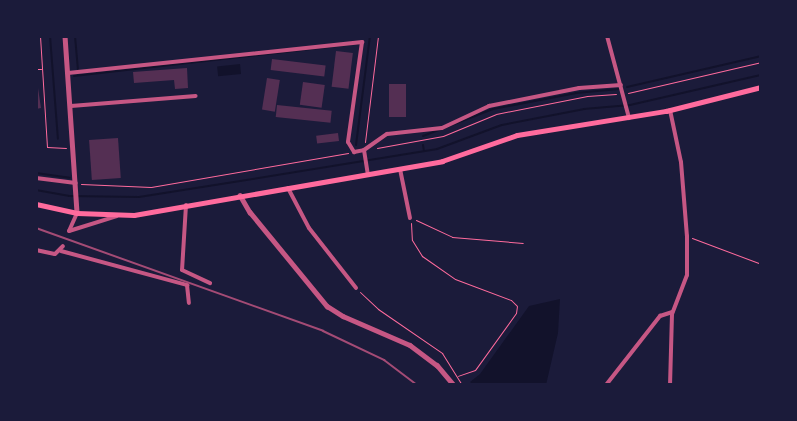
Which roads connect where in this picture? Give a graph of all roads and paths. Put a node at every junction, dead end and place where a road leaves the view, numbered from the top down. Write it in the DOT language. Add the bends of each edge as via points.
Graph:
graph roads {
  1 [pos="40,36"];
  2 [pos="65,36"];
  3 [pos="378,36"];
  4 [pos="607,36"];
  5 [pos="761,62"];
  6 [pos="36,69"];
  7 [pos="42,69"];
  8 [pos="68,73"];
  9 [pos="621,84"];
  10 [pos="761,87"];
  11 [pos="196,96"];
  12 [pos="624,96"];
  13 [pos="71,106"];
  14 [pos="670,110"];
  15 [pos="628,116"];
  16 [pos="74,148"];
  17 [pos="354,152"];
  18 [pos="364,152"];
  19 [pos="400,169"];
  20 [pos="368,174"];
  21 [pos="36,178"];
  22 [pos="77,186"];
  23 [pos="288,188"];
  24 [pos="240,195"];
  25 [pos="36,204"];
  26 [pos="186,205"];
  27 [pos="77,213"];
  28 [pos="119,215"];
  29 [pos="410,218"];
  30 [pos="687,236"];
  31 [pos="523,243"];
  32 [pos="36,250"];
  33 [pos="761,264"];
  34 [pos="210,283"];
  35 [pos="356,288"];
  36 [pos="189,303"];
  37 [pos="672,312"];
  38 [pos="458,376"];
  39 [pos="454,385"];
  40 [pos="462,385"];
  41 [pos="606,385"];
  42 [pos="670,385"];
  1 -- 7 [label="path"];
  2 -- 8 [label="street"];
  3 -- 18 [label="path"];
  4 -- 9 [label="street"];
  5 -- 12 [label="path"];
  6 -- 7 [label="path"];
  7 -- 16 [label="path" via="47,148"];
  8 -- 13 [label="street"];
  8 -- 17 [label="street" via="362,42 348,142"];
  9 -- 12 [label="street"];
  9 -- 18 [label="street" via="579,88 489,106 442,128 387,134"];
  10 -- 14 [label="main road"];
  11 -- 13 [label="street"];
  12 -- 15 [label="street"];
  12 -- 18 [label="path" via="587,96 496,114 443,136"];
  13 -- 16 [label="street"];
  14 -- 15 [label="main road"];
  14 -- 30 [label="street" via="681,162"];
  15 -- 19 [label="main road" via="517,135 442,161"];
  16 -- 22 [label="street"];
  17 -- 18 [label="street"];
  17 -- 22 [label="path" via="151,187"];
  18 -- 20 [label="street"];
  19 -- 20 [label="main road"];
  19 -- 29 [label="street"];
  20 -- 23 [label="main road"];
  21 -- 22 [label="street"];
  22 -- 27 [label="street"];
  23 -- 24 [label="main road"];
  23 -- 35 [label="street" via="310,228"];
  24 -- 26 [label="main road"];
  24 -- 39 [label="street" via="250,212 327,306 410,344 437,365"];
  25 -- 27 [label="main road"];
  26 -- 28 [label="main road"];
  26 -- 34 [label="street" via="182,270"];
  27 -- 28 [label="main road"];
  27 -- 28 [label="street" via="69,231"];
  29 -- 31 [label="path" via="452,237"];
  29 -- 38 [label="path" via="412,240 422,256 455,279 511,300 517,306 516,313 475,370"];
  30 -- 33 [label="path"];
  30 -- 37 [label="street" via="686,275"];
  32 -- 36 [label="street" via="49,253 62,249 187,285"];
  35 -- 38 [label="path" via="378,310 437,349"];
  37 -- 41 [label="street" via="660,316"];
  37 -- 42 [label="street"];
  38 -- 40 [label="path"];
}
